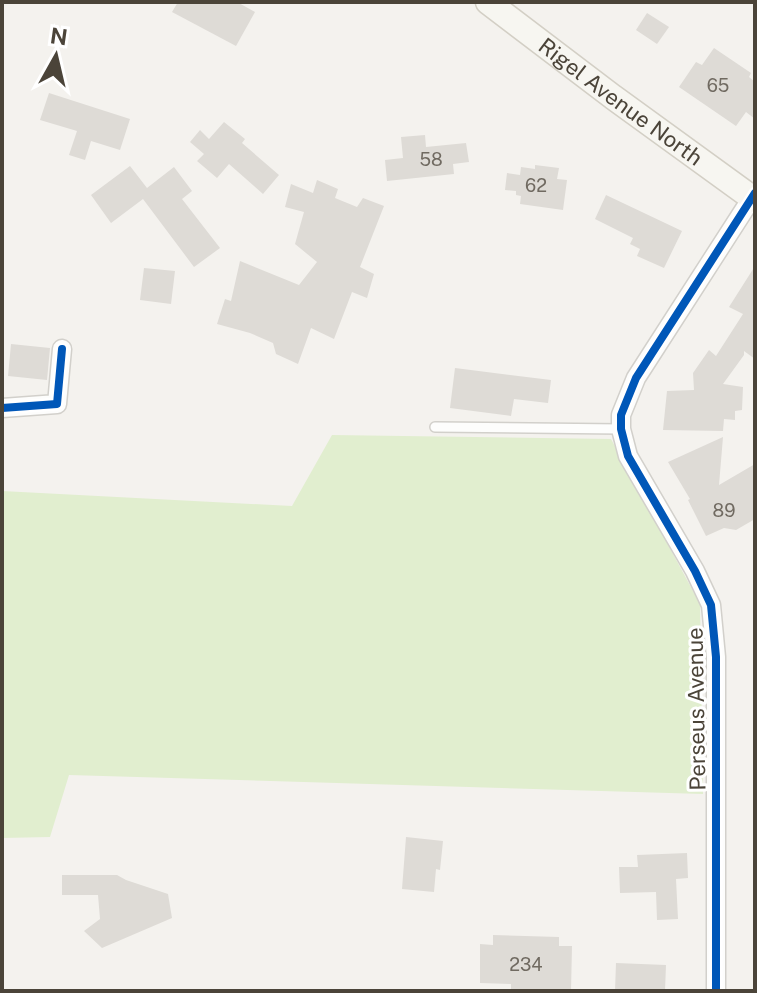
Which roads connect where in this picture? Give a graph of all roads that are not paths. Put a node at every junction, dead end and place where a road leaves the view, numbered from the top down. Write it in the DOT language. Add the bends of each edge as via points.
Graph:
graph roads {
  1 [pos="488,2"];
  2 [pos="513,2"];
  3 [pos="754,193"];
  4 [pos="62,349"];
  5 [pos="2,408"];
  6 [pos="435,427"];
  7 [pos="621,429"];
  8 [pos="716,991"];
  1 -- 3 [label="main road, Rigel Avenue North" via="613,97"];
  2 -- 3 [label="main road, Rigel Avenue North"];
  3 -- 7 [label="street" via="636,378"];
  4 -- 5 [label="street" via="57,404"];
  6 -- 7 [label="lane"];
  7 -- 8 [label="street, Perseus Avenue" via="628,456 711,605 716,657"];
}
